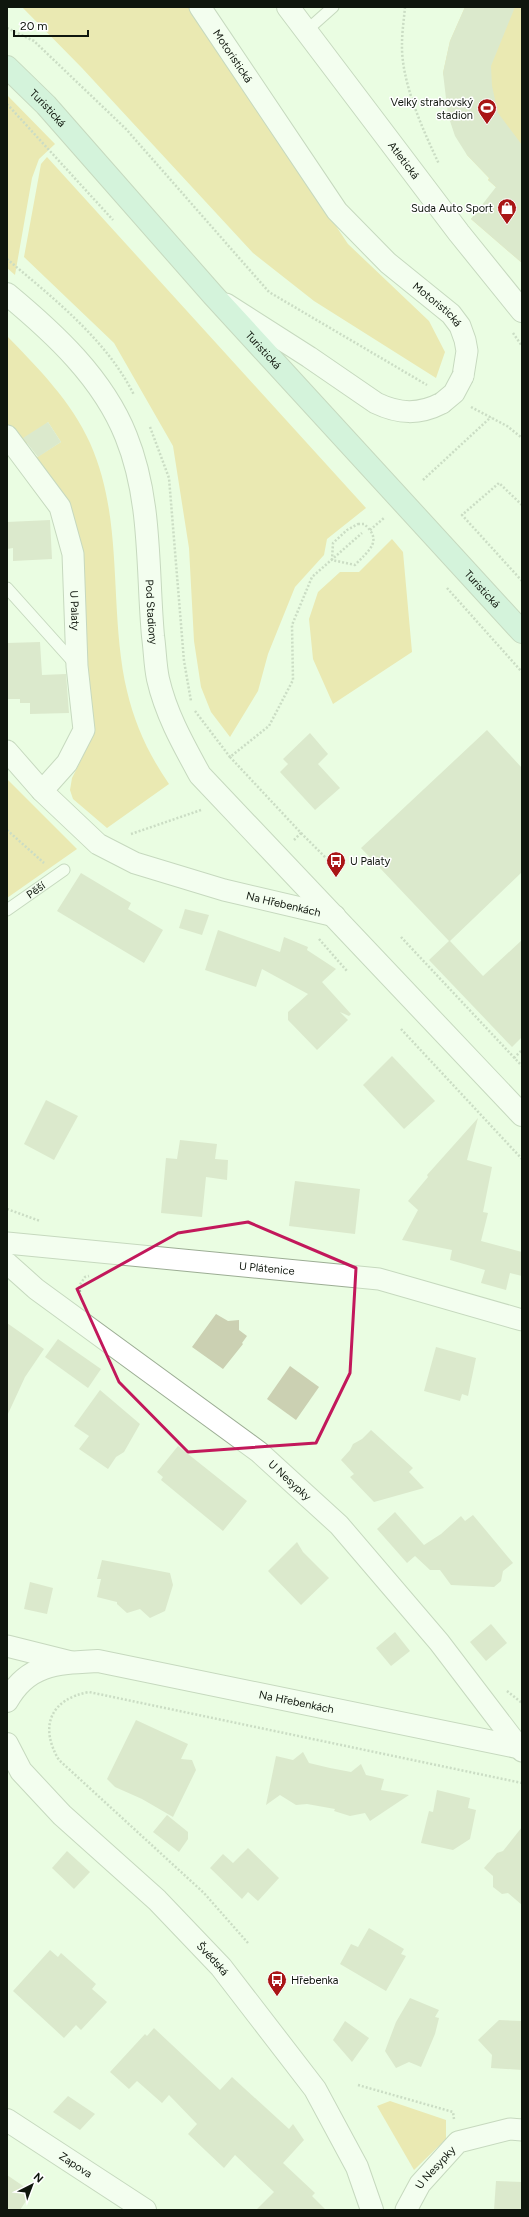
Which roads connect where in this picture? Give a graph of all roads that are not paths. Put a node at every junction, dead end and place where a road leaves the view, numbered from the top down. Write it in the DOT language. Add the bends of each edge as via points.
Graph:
graph roads {
  1 [pos="200,7"];
  2 [pos="288,7"];
  3 [pos="333,7"];
  4 [pos="306,31"];
  5 [pos="7,67"];
  6 [pos="7,294"];
  7 [pos="213,295"];
  8 [pos="522,311"];
  9 [pos="7,436"];
  10 [pos="7,588"];
  11 [pos="522,632"];
  12 [pos="77,666"];
  13 [pos="7,751"];
  14 [pos="42,791"];
  15 [pos="60,872"];
  16 [pos="7,910"];
  17 [pos="335,916"];
  18 [pos="522,1115"];
  19 [pos="7,1243"];
  20 [pos="7,1263"];
  21 [pos="522,1320"];
  22 [pos="7,1646"];
  23 [pos="71,1662"];
  24 [pos="7,1701"];
  25 [pos="7,1744"];
  26 [pos="521,1749"];
  27 [pos="7,1770"];
  28 [pos="62,1815"];
  29 [pos="7,2120"];
  30 [pos="522,2130"];
  31 [pos="145,2210"];
  32 [pos="372,2210"];
  33 [pos="406,2210"];
  1 -- 7 [label="street, Motoristická, bridge" via="337,211 388,263 451,314 460,326 467,351 463,376 454,393 437,395 433,408 413,412 388,409"];
  2 -- 4 [label="street, Atletická"];
  3 -- 4 [label="lane"];
  4 -- 8 [label="street, Atletická" via="459,233"];
  5 -- 7 [label="main road, Turistická" via="46,105"];
  6 -- 17 [label="street, Pod Stadiony" via="39,320 74,356 104,394 126,436 143,493 158,678 175,730 200,775"];
  7 -- 11 [label="main road, Turistická"];
  9 -- 12 [label="street, U Palaty" via="60,507 73,554"];
  10 -- 12 [label="lane"];
  12 -- 14 [label="street, U Palaty" via="84,730 67,763"];
  13 -- 14 [label="street, Na Hřebenkách"];
  14 -- 17 [label="street, Na Hřebenkách" via="98,844 135,863 224,890"];
  15 -- 16 [label="lane, Pěší"];
  17 -- 18 [label="street, Na Hřebenkách"];
  19 -- 21 [label="street, U Plátenice" via="379,1279"];
  20 -- 26 [label="street, U Nesypky" via="36,1289 259,1452 339,1525 439,1642"];
  22 -- 23 [label="street, Na Hřebenkách"];
  23 -- 24 [label="street, Na Hřebenkách" via="37,1670 16,1686"];
  23 -- 26 [label="street, Na Hřebenkách" via="98,1661"];
  25 -- 28 [label="street, Švédská" via="20,1771"];
  27 -- 28 [label="street"];
  28 -- 32 [label="street, Švédská" via="157,1900 221,1967 315,2089 357,2167"];
  29 -- 31 [label="street, Zapova"];
  30 -- 33 [label="street, U Nesypky" via="510,2129 458,2142 420,2184"];
}
